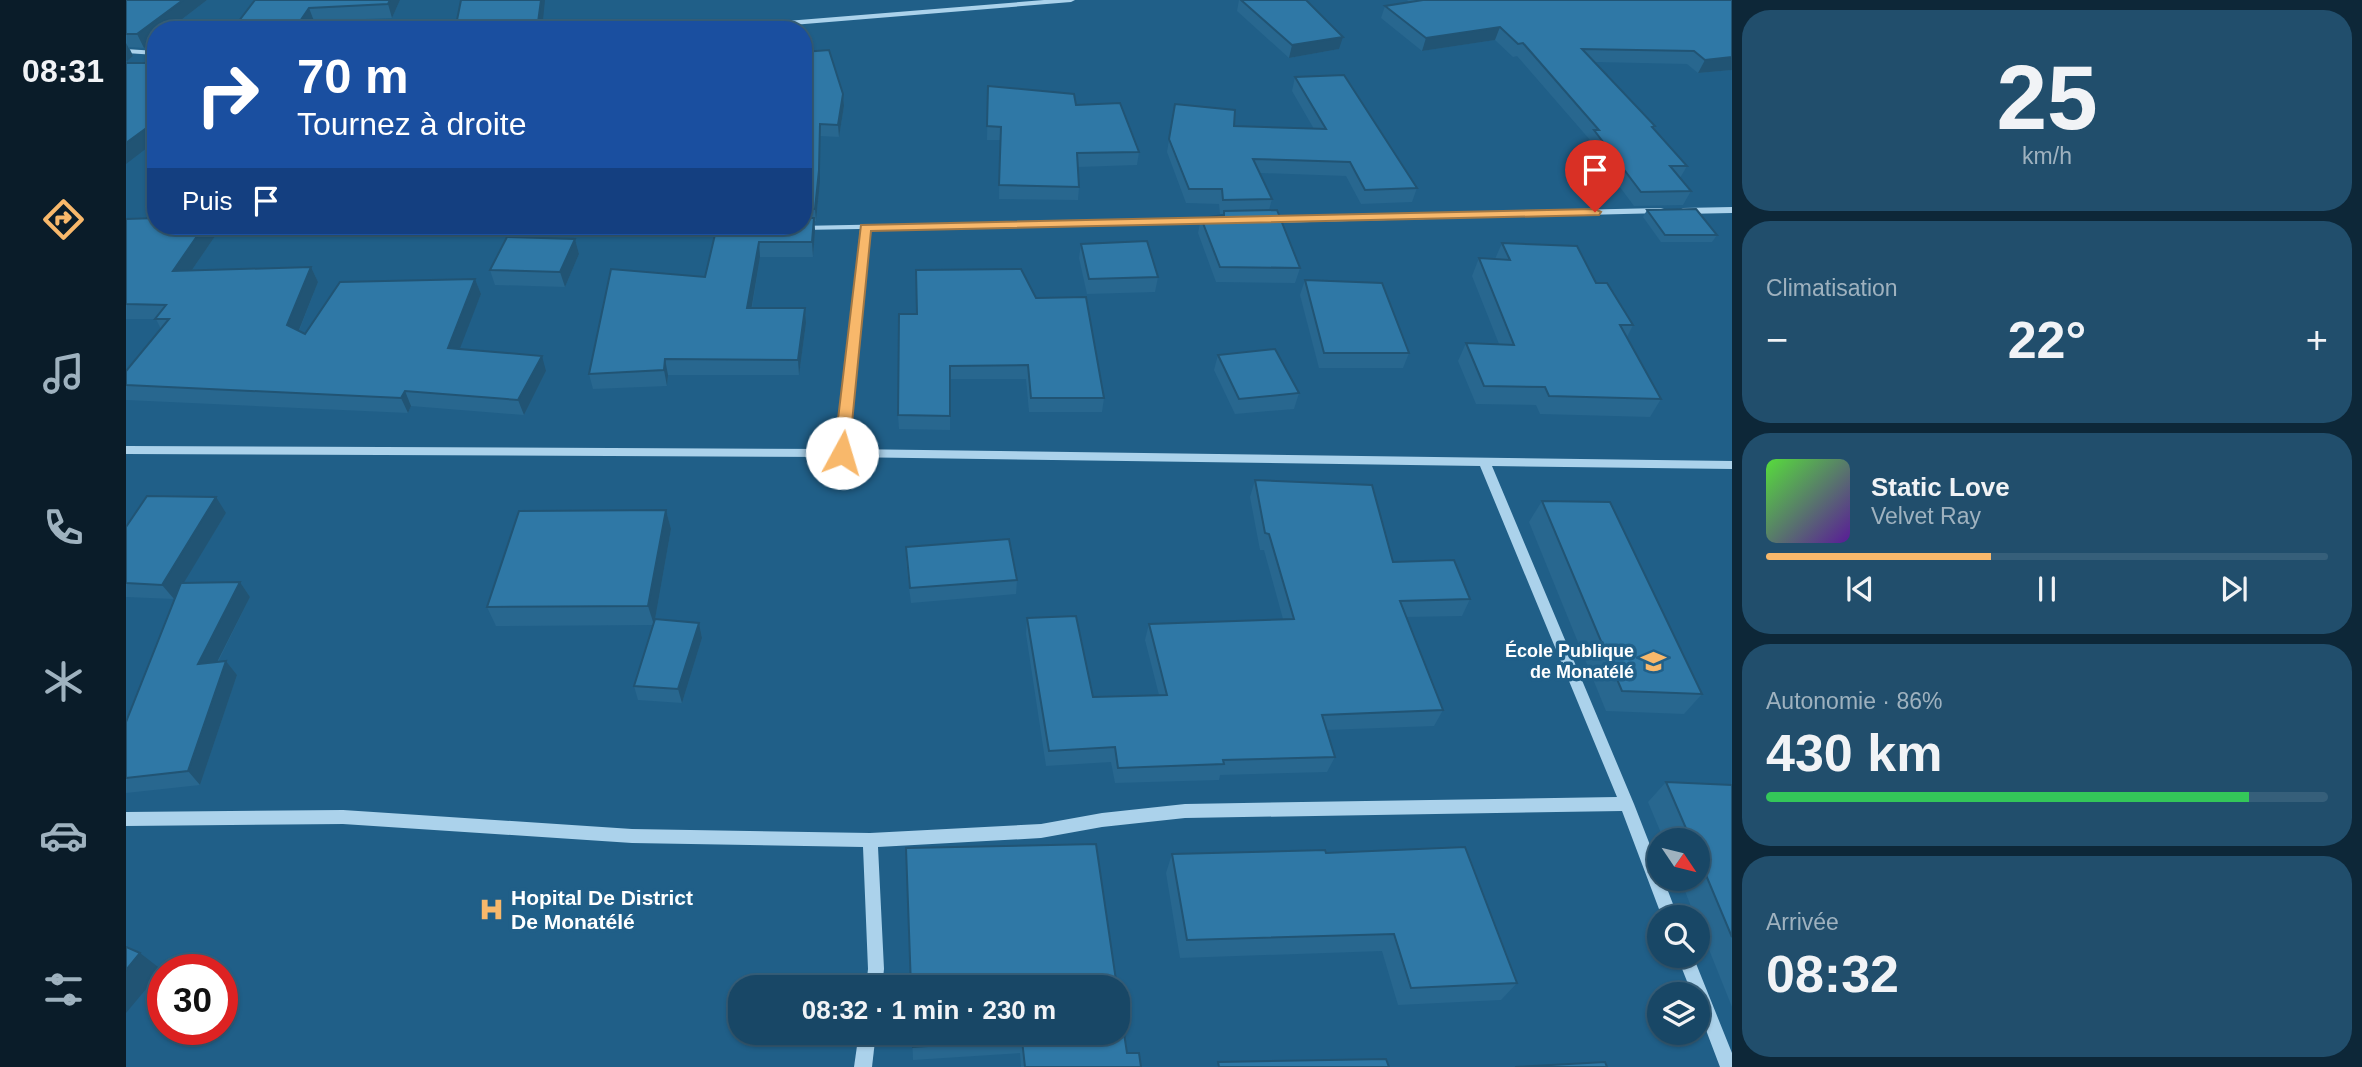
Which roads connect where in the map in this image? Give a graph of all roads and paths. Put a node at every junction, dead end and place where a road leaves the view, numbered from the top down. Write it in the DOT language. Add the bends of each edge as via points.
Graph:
graph roads {
  1 [pos="1071,0"];
  2 [pos="812,21"];
  3 [pos="126,51"];
  4 [pos="147,52"];
  5 [pos="1732,210"];
  6 [pos="1232,220"];
  7 [pos="1259,220"];
  8 [pos="812,227"];
  9 [pos="865,228"];
  10 [pos="126,450"];
  11 [pos="842,453"];
  12 [pos="1485,463"];
  13 [pos="1732,466"];
  14 [pos="1627,804"];
  15 [pos="126,819"];
  16 [pos="870,839"];
  17 [pos="1665,905"];
  18 [pos="1690,968"];
  19 [pos="875,975"];
  20 [pos="866,1045"];
  21 [pos="863,1067"];
  22 [pos="1728,1067"];
  1 -- 2 [label="street"];
  3 -- 4 [label="street"];
  5 -- 7 [label="street"];
  6 -- 9 [label="street"];
  8 -- 9 [label="street"];
  9 -- 11 [label="street"];
  10 -- 11 [label="street"];
  11 -- 12 [label="street"];
  12 -- 13 [label="street"];
  12 -- 14 [label="street"];
  14 -- 16 [label="street" via="1185,811 1041,831"];
  14 -- 17 [label="street"];
  15 -- 16 [label="street" via="343,817 632,836"];
  16 -- 19 [label="street"];
  18 -- 22 [label="street"];
  20 -- 21 [label="street"];
}
